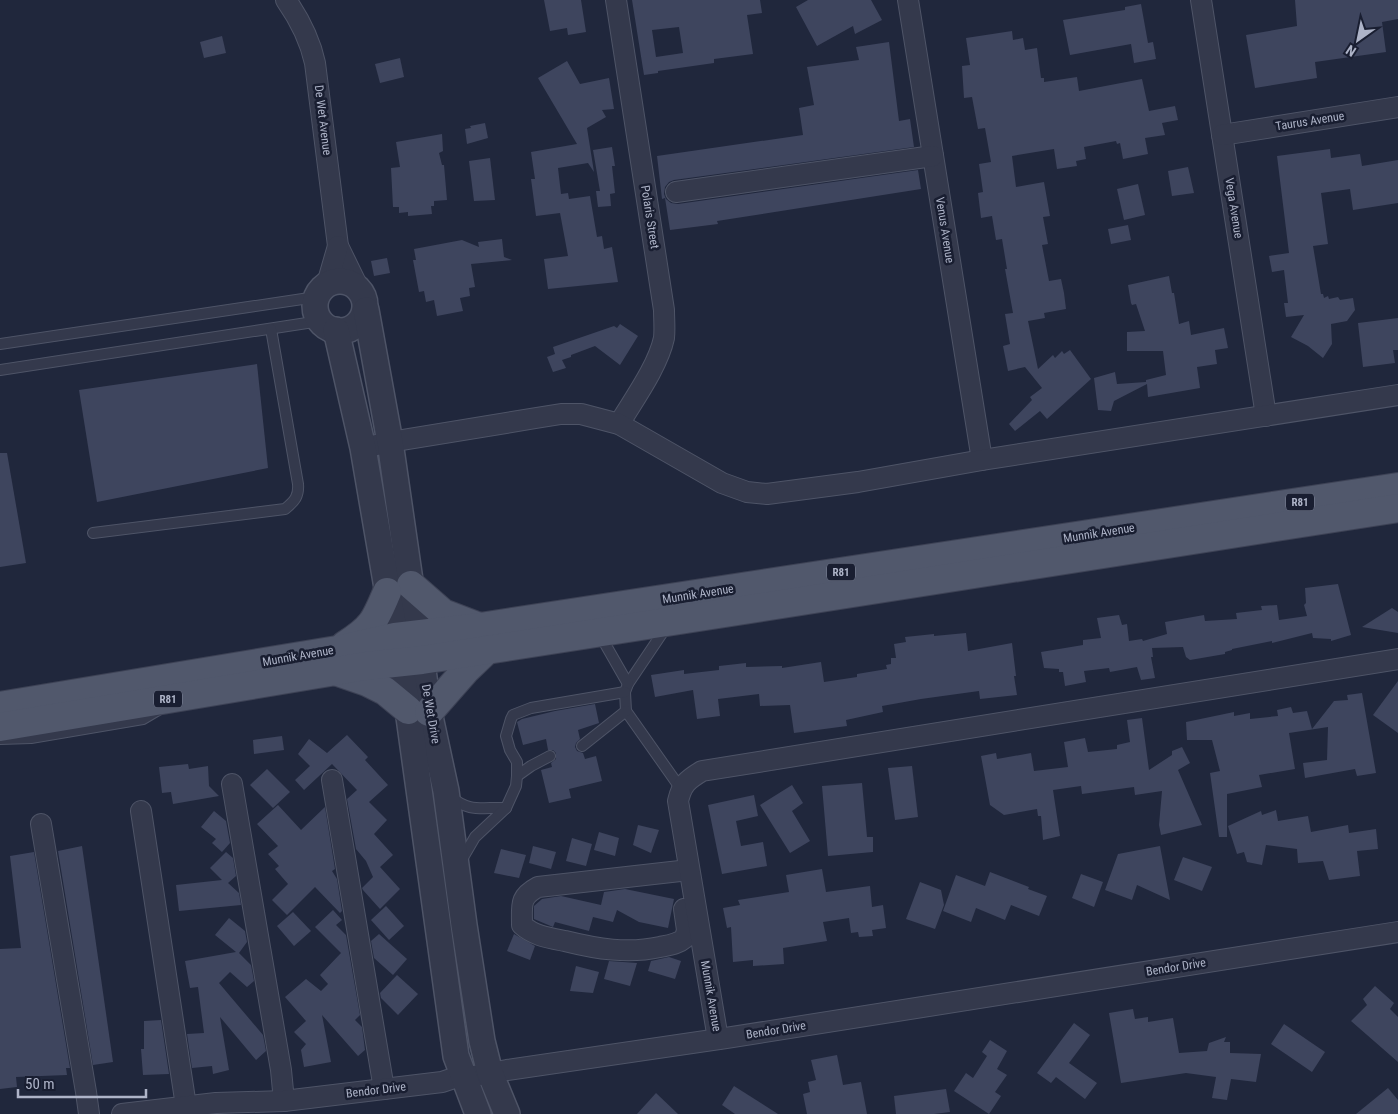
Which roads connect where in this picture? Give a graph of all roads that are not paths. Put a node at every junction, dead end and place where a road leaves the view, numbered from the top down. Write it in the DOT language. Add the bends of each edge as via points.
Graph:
graph roads {
  1 [pos="286,0"];
  2 [pos="616,0"];
  3 [pos="908,0"];
  4 [pos="1201,0"];
  5 [pos="1398,107"];
  6 [pos="1222,134"];
  7 [pos="933,156"];
  8 [pos="661,194"];
  9 [pos="338,246"];
  10 [pos="321,291"];
  11 [pos="362,298"];
  12 [pos="328,326"];
  13 [pos="271,329"];
  14 [pos="0,344"];
  15 [pos="0,370"];
  16 [pos="1398,395"];
  17 [pos="1266,416"];
  18 [pos="619,424"];
  19 [pos="390,442"];
  20 [pos="363,448"];
  21 [pos="982,460"];
  22 [pos="1398,487"];
  23 [pos="1398,508"];
  24 [pos="93,533"];
  25 [pos="399,588"];
  26 [pos="670,621"];
  27 [pos="598,632"];
  28 [pos="484,638"];
  29 [pos="408,649"];
  30 [pos="1398,658"];
  31 [pos="337,660"];
  32 [pos="626,688"];
  33 [pos="175,698"];
  34 [pos="0,706"];
  35 [pos="418,711"];
  36 [pos="626,712"];
  37 [pos="0,727"];
  38 [pos="0,740"];
  39 [pos="582,746"];
  40 [pos="550,756"];
  41 [pos="517,776"];
  42 [pos="332,780"];
  43 [pos="232,784"];
  44 [pos="681,789"];
  45 [pos="446,791"];
  46 [pos="506,808"];
  47 [pos="141,811"];
  48 [pos="41,824"];
  49 [pos="456,871"];
  50 [pos="683,871"];
  51 [pos="1398,932"];
  52 [pos="718,1040"];
  53 [pos="490,1073"];
  54 [pos="463,1078"];
  55 [pos="384,1089"];
  56 [pos="284,1101"];
  57 [pos="186,1106"];
  58 [pos="246,1108"];
  59 [pos="88,1114"];
  60 [pos="122,1114"];
  61 [pos="478,1114"];
  62 [pos="507,1114"];
  1 -- 9 [label="street, De Wet Avenue" via="310,42 316,63"];
  2 -- 8 [label="street, Polaris Street"];
  3 -- 7 [label="street, Venus Avenue"];
  4 -- 6 [label="street, Vega Avenue"];
  5 -- 6 [label="street, Taurus Avenue"];
  6 -- 17 [label="street, Vega Avenue"];
  7 -- 8 [label="street"];
  7 -- 21 [label="street, Venus Avenue"];
  8 -- 18 [label="street, Polaris Street" via="664,336 652,368"];
  9 -- 10 [label="street, De Wet Avenue"];
  9 -- 11 [label="street, De Wet Avenue"];
  10 -- 11 [label="street" via="334,281 343,280 351,282"];
  10 -- 12 [label="street" via="315,306 316,314"];
  10 -- 14 [label="lane"];
  11 -- 12 [label="street" via="363,318 358,324 343,331"];
  11 -- 19 [label="street, De Wet Drive"];
  12 -- 13 [label="lane"];
  12 -- 20 [label="street, De Wet Drive"];
  13 -- 15 [label="lane"];
  13 -- 24 [label="lane" via="298,484 298,494 293,502 286,509"];
  16 -- 17 [label="street"];
  17 -- 21 [label="street"];
  18 -- 19 [label="street" via="581,414 561,414"];
  18 -- 21 [label="street" via="722,483 747,492 767,494"];
  19 -- 20 [label="street"];
  19 -- 25 [label="street, De Wet Drive"];
  20 -- 25 [label="street, De Wet Drive"];
  22 -- 28 [label="main road, Munnik Avenue / R81"];
  23 -- 26 [label="main road, Munnik Avenue / R81"];
  25 -- 28 [label="main road"];
  25 -- 29 [label="street, De Wet Drive"];
  25 -- 31 [label="main road" via="372,625"];
  26 -- 27 [label="main road, Munnik Avenue / R81"];
  26 -- 32 [label="lane"];
  27 -- 28 [label="main road, Munnik Avenue / R81"];
  27 -- 32 [label="lane"];
  28 -- 29 [label="main road, Munnik Avenue / R81"];
  28 -- 35 [label="main road" via="465,671"];
  29 -- 31 [label="main road, Munnik Avenue / R81"];
  29 -- 35 [label="street, De Wet Drive"];
  30 -- 44 [label="street" via="702,771 688,779"];
  31 -- 33 [label="main road, Munnik Avenue / R81"];
  31 -- 34 [label="main road, Munnik Avenue / R81"];
  31 -- 35 [label="main road" via="367,682"];
  32 -- 36 [label="lane"];
  32 -- 41 [label="lane" via="531,708 510,718 506,736 517,762"];
  33 -- 37 [label="main road, Munnik Avenue / R81"];
  33 -- 38 [label="lane" via="143,719 31,738"];
  35 -- 45 [label="street, De Wet Drive"];
  35 -- 54 [label="street, De Wet Drive" via="456,1056"];
  36 -- 39 [label="lane"];
  36 -- 44 [label="lane"];
  40 -- 41 [label="lane"];
  41 -- 46 [label="lane"];
  42 -- 55 [label="street"];
  43 -- 56 [label="street"];
  44 -- 50 [label="street, Munnik Avenue" via="678,801"];
  45 -- 46 [label="lane" via="467,807"];
  45 -- 49 [label="street, De Wet Drive"];
  46 -- 49 [label="lane" via="475,837"];
  47 -- 57 [label="street"];
  48 -- 59 [label="street"];
  49 -- 53 [label="street, De Wet Drive"];
  50 -- 50 [label="street" via="538,887 528,892 522,902 522,925 537,935 612,950 679,943 686,938 687,930"];
  50 -- 52 [label="street, Munnik Avenue"];
  51 -- 52 [label="street, Bendor Drive"];
  52 -- 53 [label="street, Bendor Drive"];
  53 -- 54 [label="street, Bendor Drive"];
  53 -- 62 [label="street, De Wet Drive"];
  54 -- 55 [label="street, Bendor Drive"];
  54 -- 61 [label="street, De Wet Drive"];
  55 -- 56 [label="street, Bendor Drive"];
  56 -- 58 [label="street, Bendor Drive"];
  57 -- 58 [label="street, Bendor Drive"];
  57 -- 60 [label="street, Bendor Drive"];
}
